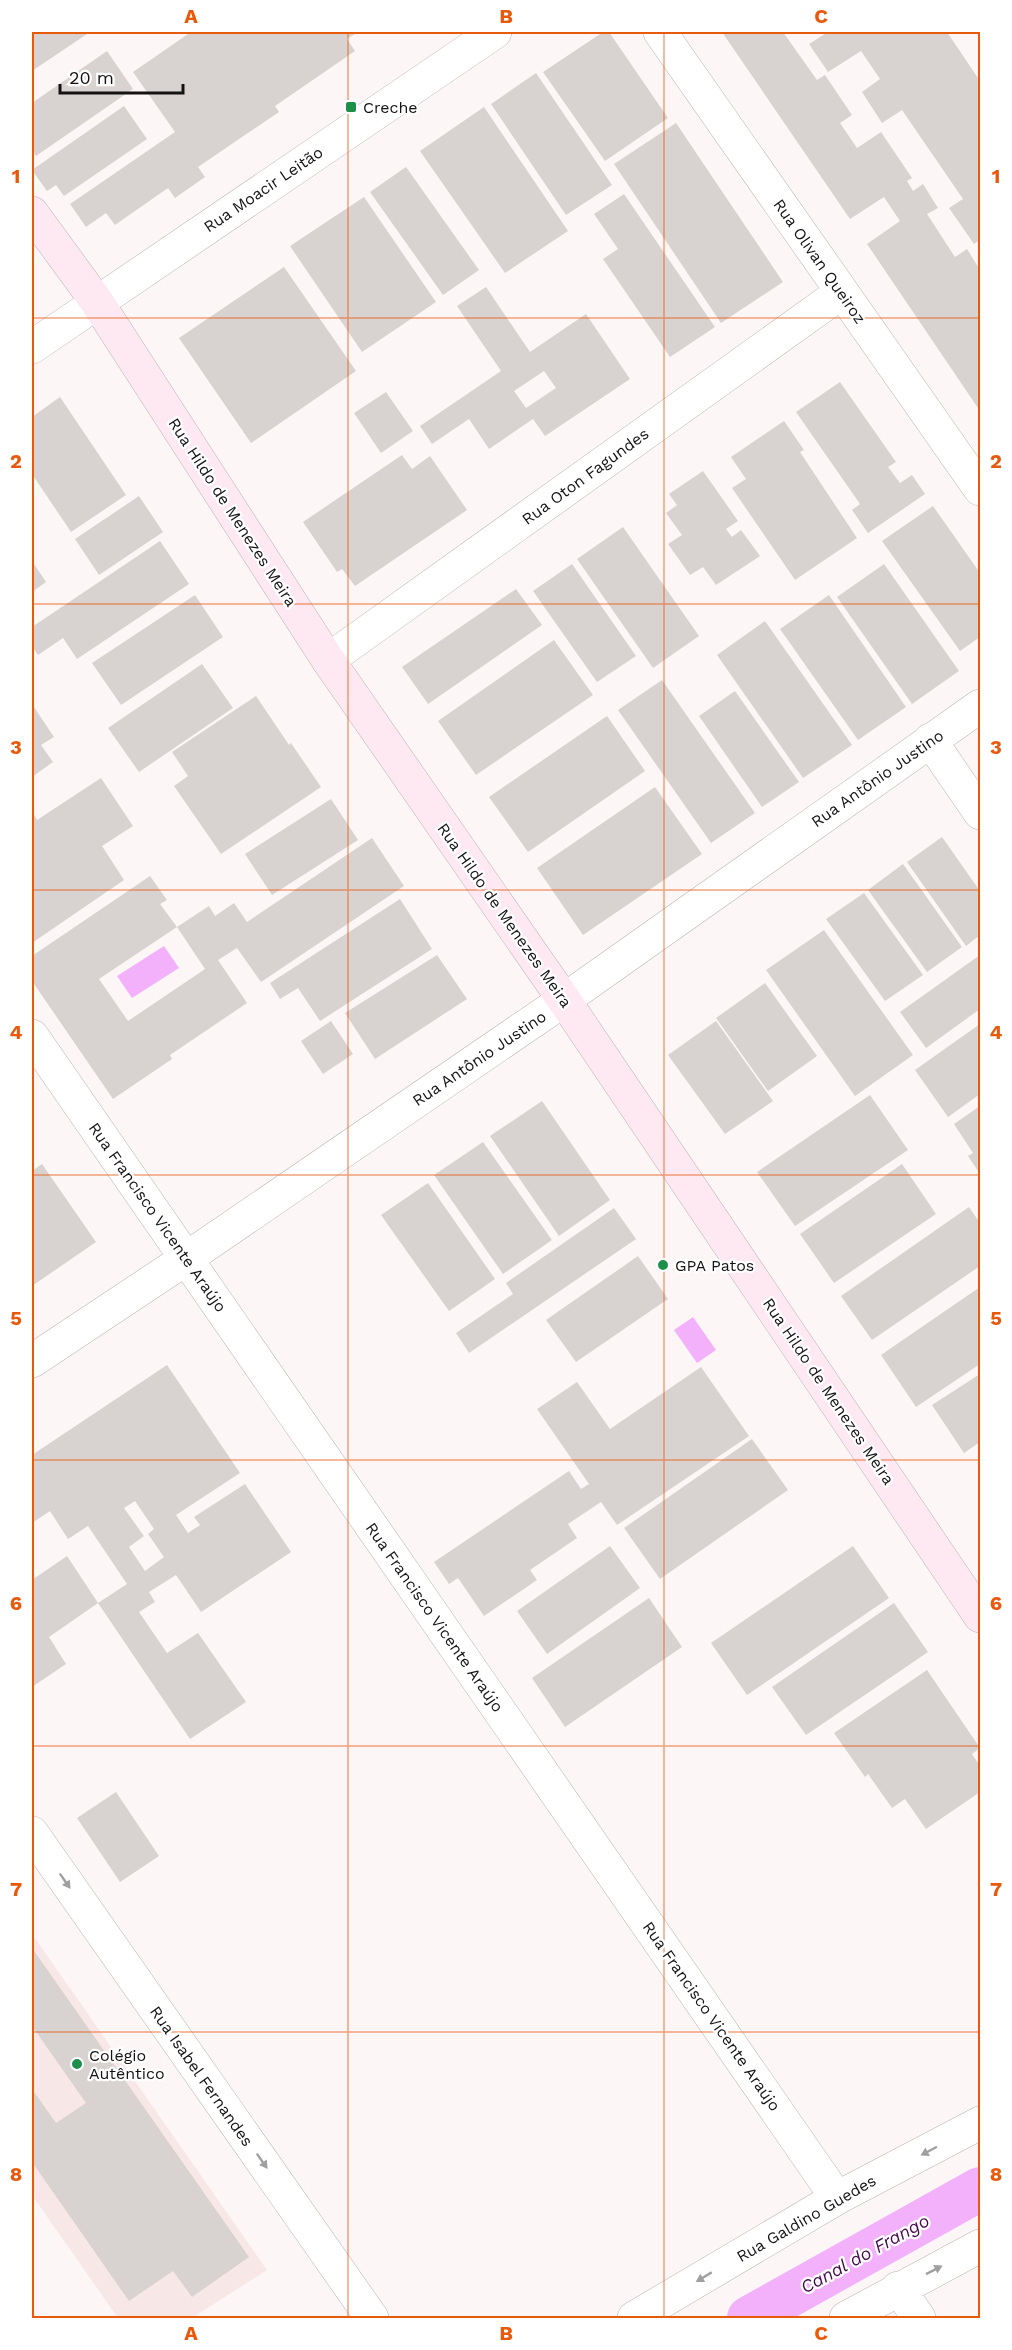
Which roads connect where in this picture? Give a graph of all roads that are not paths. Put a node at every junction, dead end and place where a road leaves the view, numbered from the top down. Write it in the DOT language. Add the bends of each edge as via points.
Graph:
graph roads {
  1 [pos="495,32"];
  2 [pos="660,32"];
  3 [pos="32,213"];
  4 [pos="842,292"];
  5 [pos="97,302"];
  6 [pos="32,348"];
  7 [pos="981,489"];
  8 [pos="328,660"];
  9 [pos="981,706"];
  10 [pos="930,740"];
  11 [pos="981,813"];
  12 [pos="564,1000"];
  13 [pos="32,1036"];
  14 [pos="187,1258"];
  15 [pos="32,1361"];
  16 [pos="981,1616"];
  17 [pos="32,1833"];
  18 [pos="981,2123"];
  19 [pos="837,2198"];
  20 [pos="981,2246"];
  21 [pos="898,2289"];
  22 [pos="372,2319"];
  23 [pos="634,2319"];
  24 [pos="846,2319"];
  25 [pos="919,2319"];
  1 -- 5 [label="street, Rua Moacir Leitão"];
  2 -- 4 [label="street, Rua Olivan Queiroz"];
  3 -- 5 [label="street, Rua Hildo de Menezes Meira"];
  4 -- 7 [label="street, Rua Olivan Queiroz"];
  4 -- 8 [label="street, Rua Oton Fagundes"];
  5 -- 6 [label="street, Rua Moacir Leitão"];
  5 -- 8 [label="street, Rua Hildo de Menezes Meira"];
  8 -- 12 [label="street, Rua Hildo de Menezes Meira"];
  9 -- 10 [label="street, Rua Antônio Justino"];
  10 -- 11 [label="street"];
  10 -- 12 [label="street, Rua Antônio Justino"];
  12 -- 14 [label="street, Rua Antônio Justino"];
  12 -- 16 [label="street, Rua Hildo de Menezes Meira"];
  13 -- 14 [label="street, Rua Francisco Vicente Araújo"];
  14 -- 15 [label="street, Rua Antônio Justino"];
  14 -- 19 [label="street, Rua Francisco Vicente Araújo"];
  17 -- 22 [label="street, Rua Isabel Fernandes, one-way"];
  18 -- 19 [label="street, Rua Galdino Guedes, one-way"];
  19 -- 23 [label="street, Rua Galdino Guedes, one-way"];
  21 -- 20 [label="street, one-way"];
  21 -- 24 [label="street"];
  21 -- 25 [label="street"];
}
